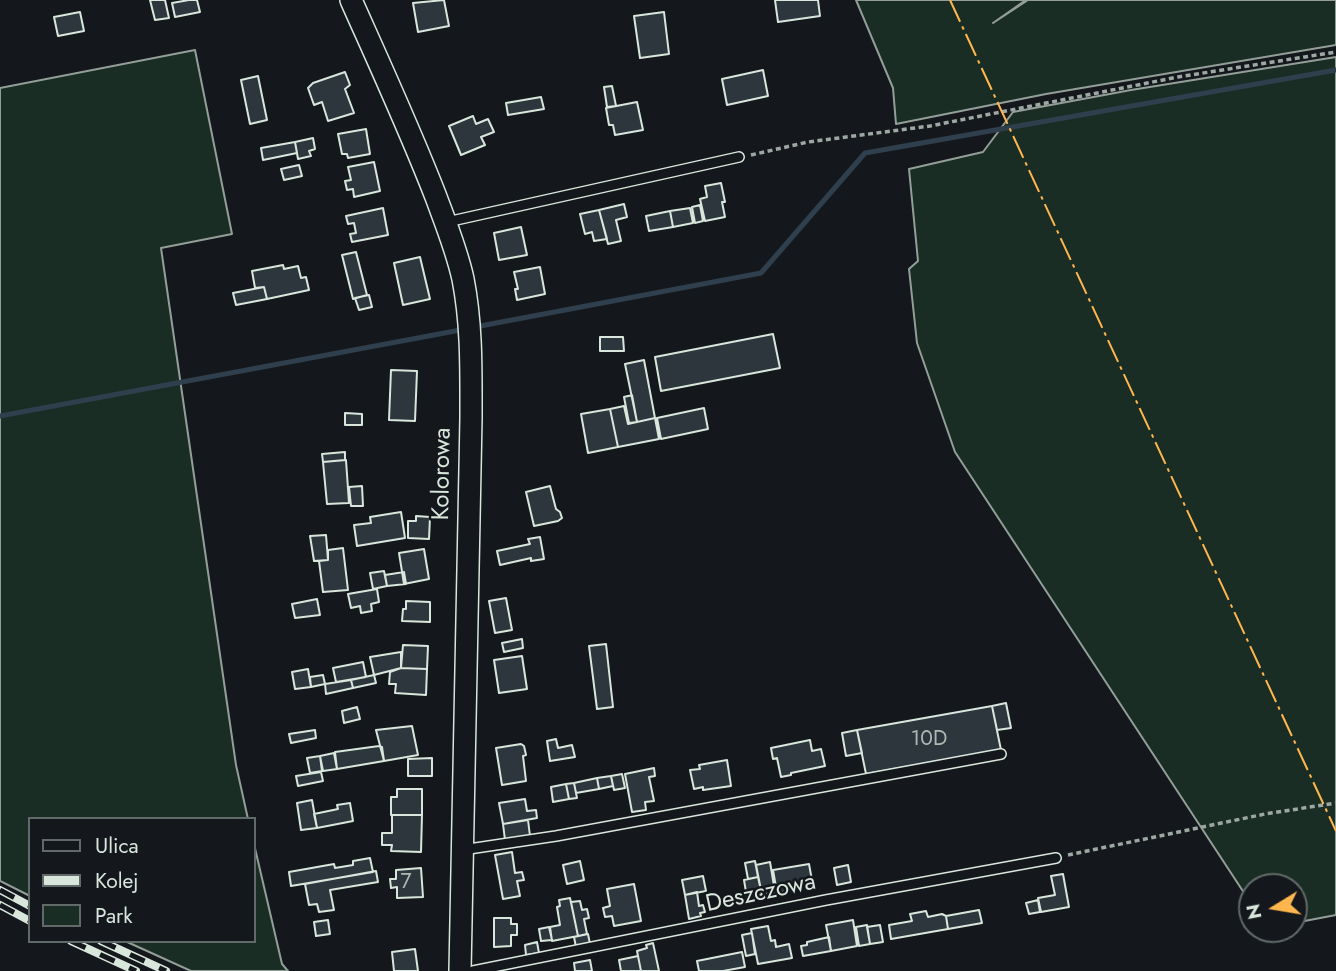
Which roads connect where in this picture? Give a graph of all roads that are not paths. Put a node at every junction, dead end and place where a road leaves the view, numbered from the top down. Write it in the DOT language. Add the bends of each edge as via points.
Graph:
graph roads {
  1 [pos="351,0"];
  2 [pos="739,157"];
  3 [pos="445,222"];
  4 [pos="1002,754"];
  5 [pos="461,850"];
  6 [pos="1056,858"];
  7 [pos="460,971"];
  8 [pos="473,971"];
  1 -- 3 [label="street, Kolorowa"];
  2 -- 3 [label="lane"];
  3 -- 5 [label="street, Kolorowa" via="462,276 471,349"];
  4 -- 5 [label="lane"];
  5 -- 7 [label="street, Kolorowa"];
  6 -- 8 [label="lane, Deszczowa"];
}
